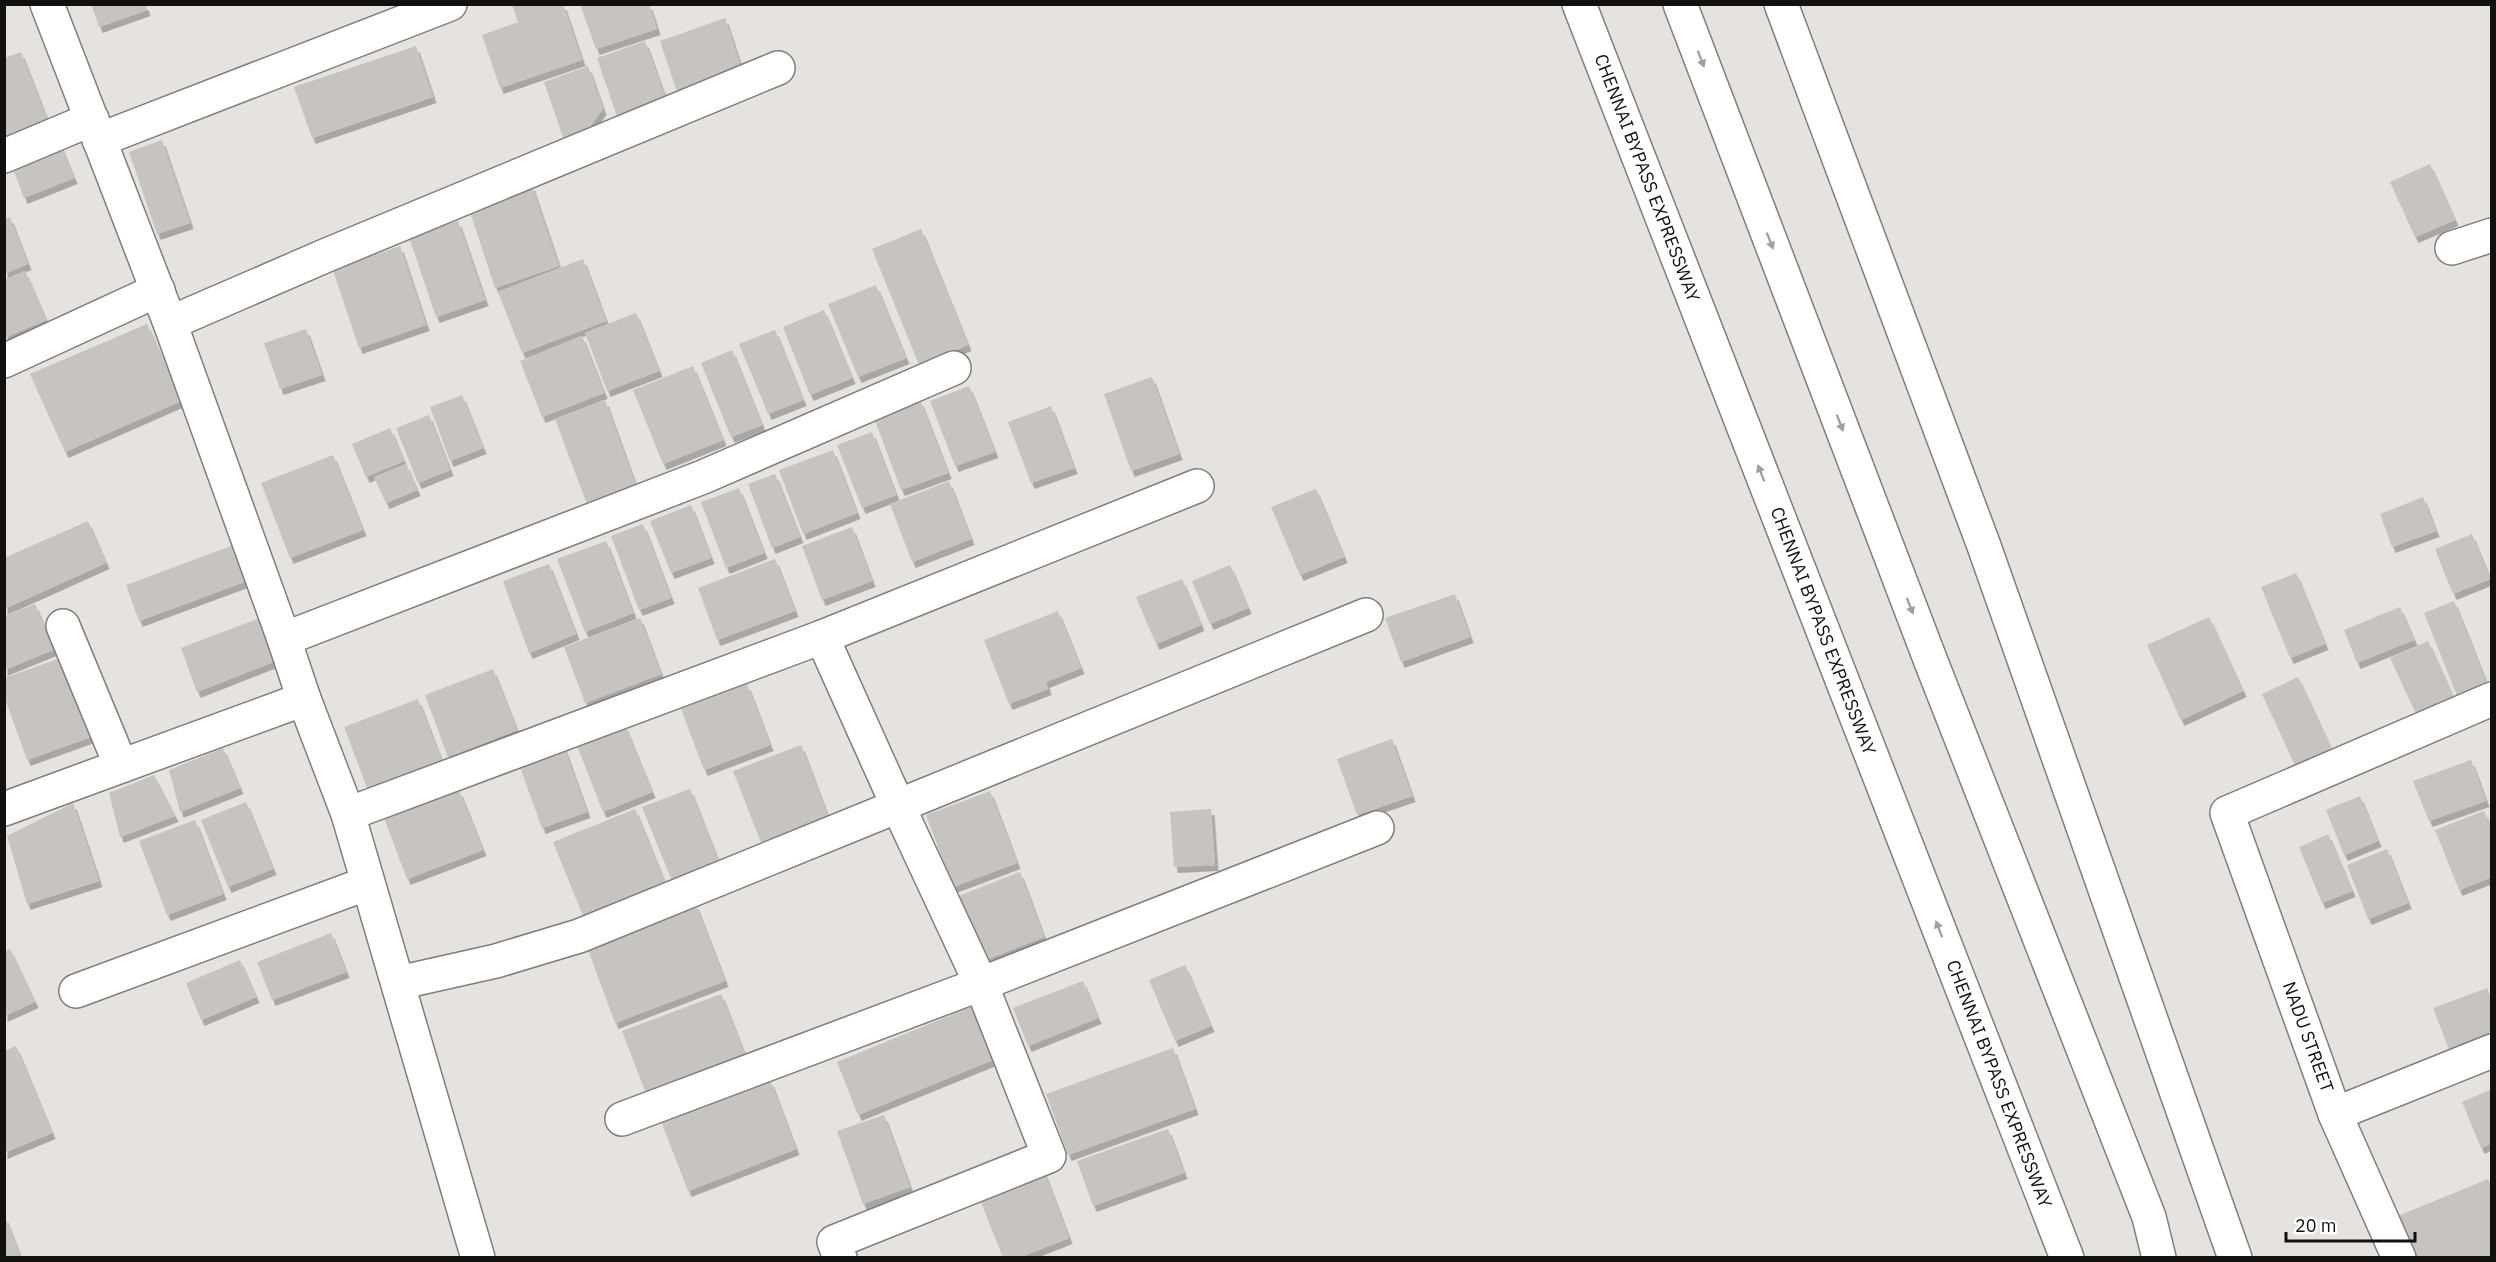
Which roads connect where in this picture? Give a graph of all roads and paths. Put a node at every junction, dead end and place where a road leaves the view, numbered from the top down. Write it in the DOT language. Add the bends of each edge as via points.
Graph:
graph roads {
  1 [pos="47,4"];
  2 [pos="450,4"];
  3 [pos="1580,4"];
  4 [pos="1680,4"];
  5 [pos="1781,4"];
  6 [pos="778,68"];
  7 [pos="95,129"];
  8 [pos="4,156"];
  9 [pos="2492,235"];
  10 [pos="2452,248"];
  11 [pos="158,290"];
  12 [pos="170,323"];
  13 [pos="4,361"];
  14 [pos="954,368"];
  15 [pos="1197,486"];
  16 [pos="1366,615"];
  17 [pos="63,626"];
  18 [pos="822,637"];
  19 [pos="285,639"];
  20 [pos="304,699"];
  21 [pos="2492,699"];
  22 [pos="121,766"];
  23 [pos="898,806"];
  24 [pos="4,809"];
  25 [pos="348,814"];
  26 [pos="1377,828"];
  27 [pos="368,883"];
  28 [pos="398,983"];
  29 [pos="981,984"];
  30 [pos="76,991"];
  31 [pos="2492,1051"];
  32 [pos="2335,1114"];
  33 [pos="622,1119"];
  34 [pos="478,1257"];
  35 [pos="840,1257"];
  36 [pos="2067,1257"];
  37 [pos="2159,1257"];
  38 [pos="2235,1257"];
  39 [pos="2399,1257"];
  1 -- 7 [label="main road"];
  2 -- 7 [label="main road"];
  36 -- 3 [label="main road, CHENNAI BYPASS EXPRESSWAY, one-way"];
  4 -- 37 [label="main road, one-way" via="2149,1216"];
  5 -- 38 [label="main road" via="1984,546"];
  6 -- 12 [label="main road"];
  7 -- 8 [label="main road"];
  7 -- 11 [label="main road"];
  9 -- 10 [label="main road"];
  11 -- 12 [label="main road"];
  11 -- 13 [label="main road"];
  12 -- 19 [label="main road"];
  14 -- 19 [label="main road" via="703,477"];
  15 -- 18 [label="main road"];
  16 -- 23 [label="main road"];
  17 -- 22 [label="main road"];
  18 -- 23 [label="main road"];
  18 -- 25 [label="main road"];
  19 -- 20 [label="main road"];
  20 -- 22 [label="main road"];
  20 -- 25 [label="main road"];
  21 -- 32 [label="main road, NADU STREET" via="2227,813"];
  22 -- 24 [label="main road"];
  23 -- 28 [label="main road" via="579,936 496,961"];
  23 -- 29 [label="main road"];
  25 -- 27 [label="main road"];
  26 -- 29 [label="main road"];
  27 -- 28 [label="main road"];
  27 -- 30 [label="main road"];
  28 -- 34 [label="main road"];
  29 -- 33 [label="main road"];
  29 -- 35 [label="main road" via="1049,1156 834,1242"];
  31 -- 32 [label="main road"];
  32 -- 39 [label="main road, NADU STREET"];
}
